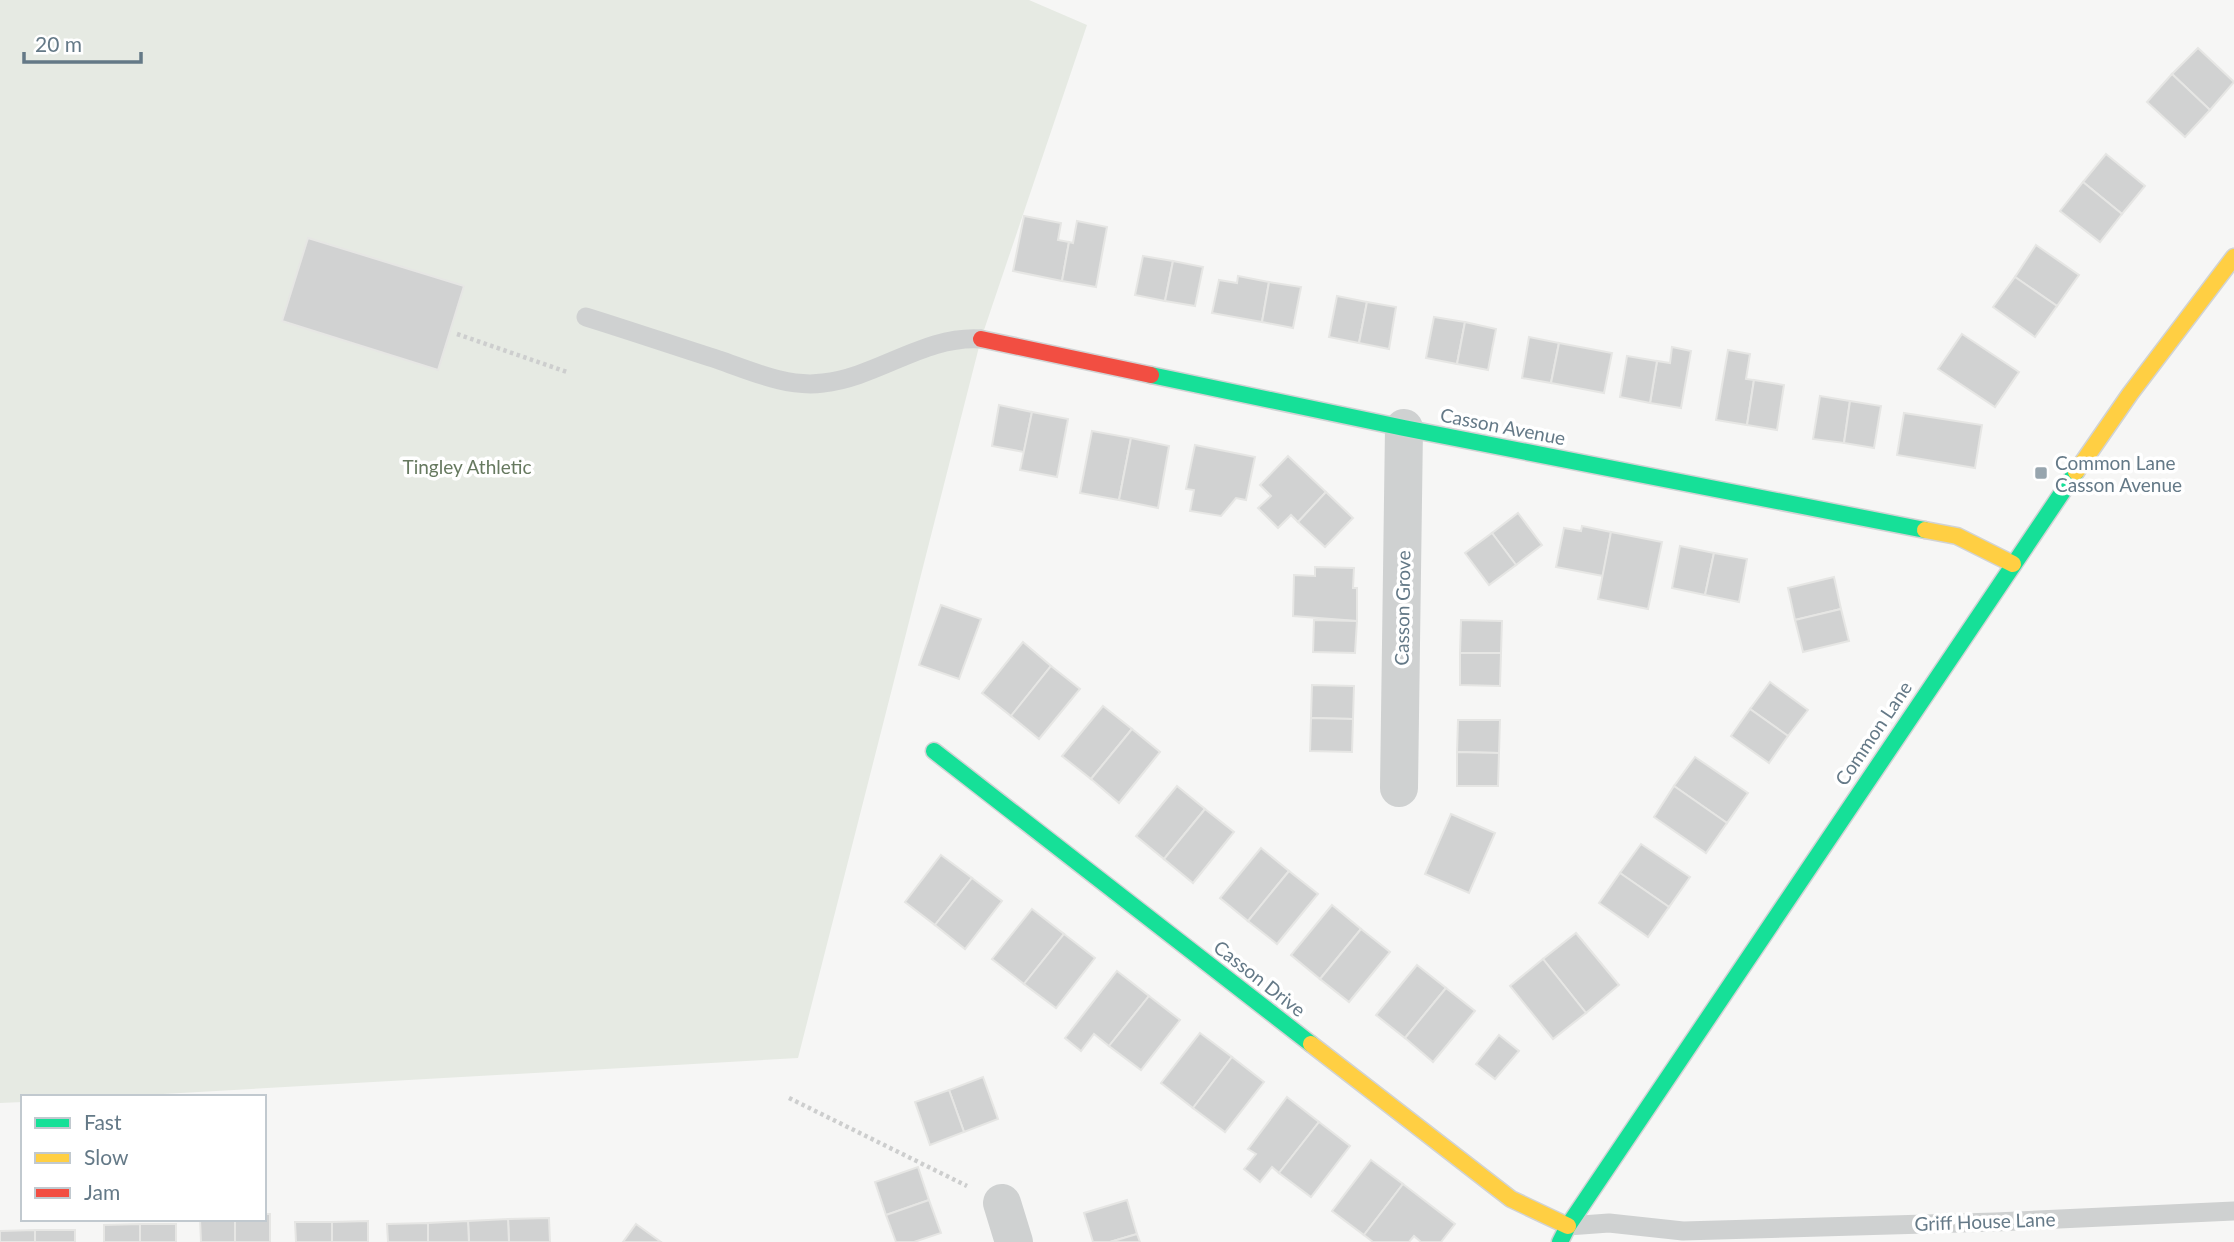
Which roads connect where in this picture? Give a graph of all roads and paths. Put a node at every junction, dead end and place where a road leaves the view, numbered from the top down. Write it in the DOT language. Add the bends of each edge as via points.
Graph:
graph roads {
  1 [pos="2234,257"];
  2 [pos="586,317"];
  3 [pos="457,334"];
  4 [pos="981,339"];
  5 [pos="567,372"];
  6 [pos="1404,428"];
  7 [pos="2013,564"];
  8 [pos="933,751"];
  9 [pos="1399,788"];
  10 [pos="789,1098"];
  11 [pos="1002,1203"];
  12 [pos="2234,1210"];
  13 [pos="1564,1234"];
  14 [pos="1014,1242"];
  1 -- 7 [label="street, Common Lane" via="2130,394"];
  2 -- 4 [label="lane" via="780,380 821,384 861,374 941,342"];
  3 -- 5 [label="path"];
  4 -- 6 [label="street, Casson Avenue"];
  6 -- 7 [label="street, Casson Avenue" via="1957,536"];
  6 -- 9 [label="street, Casson Grove"];
  7 -- 13 [label="street, Common Lane"];
  8 -- 13 [label="street, Casson Drive" via="1511,1199"];
  10 -- 11 [label="path"];
  11 -- 14 [label="street"];
  12 -- 13 [label="lane, Griff House Lane" via="1683,1231 1609,1223"];
}
